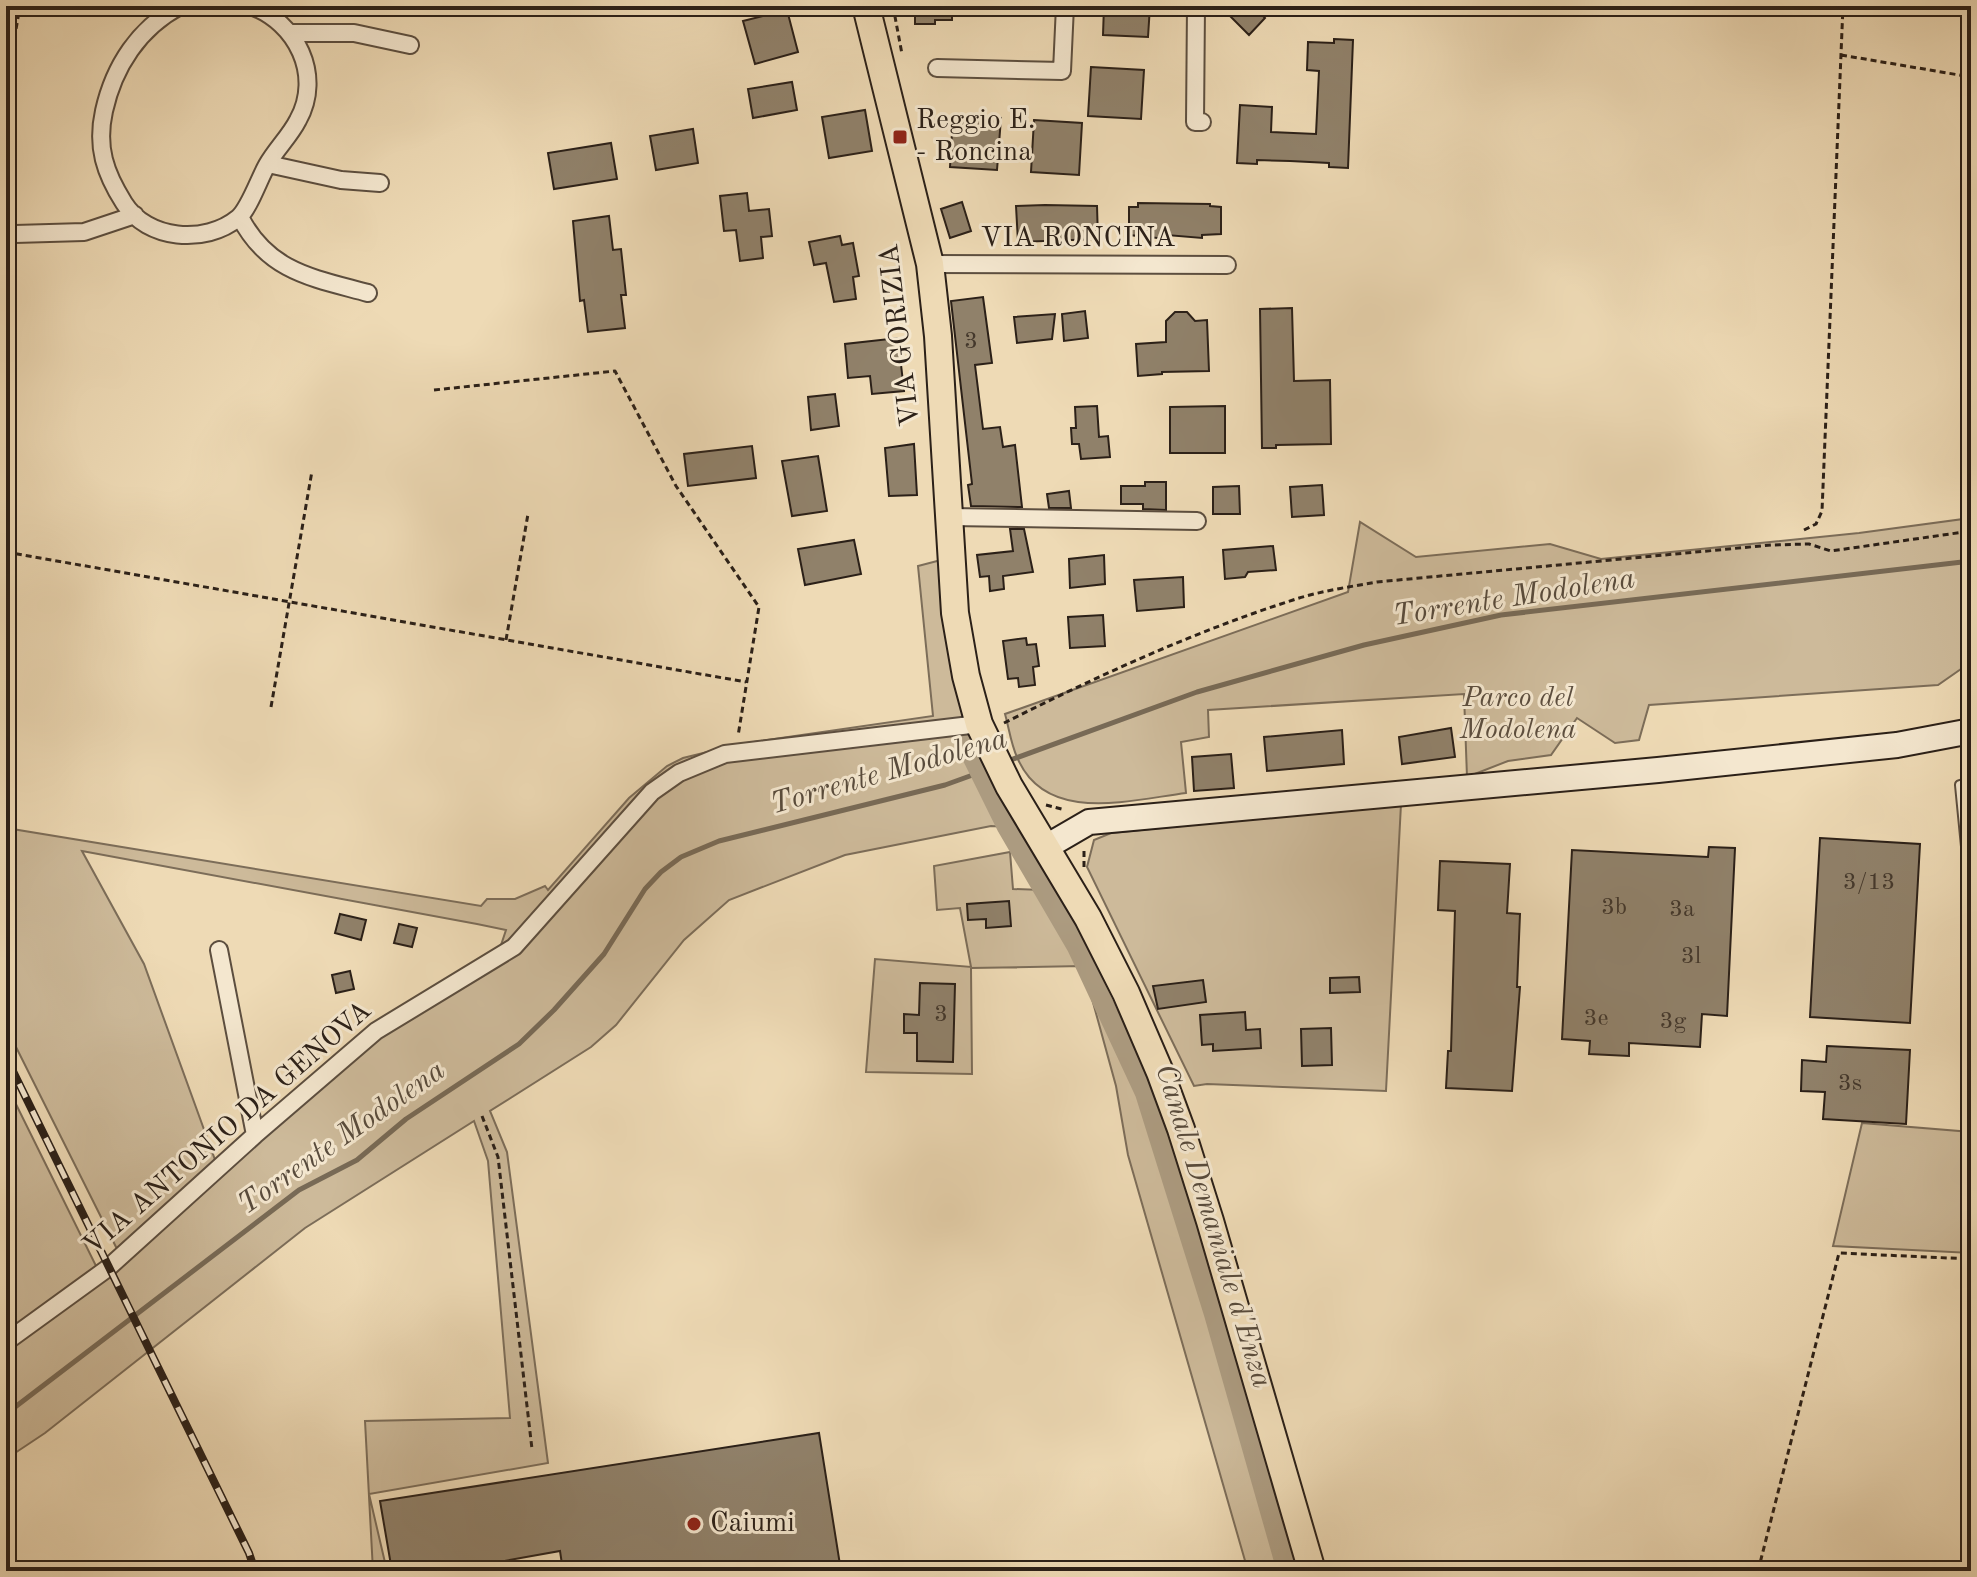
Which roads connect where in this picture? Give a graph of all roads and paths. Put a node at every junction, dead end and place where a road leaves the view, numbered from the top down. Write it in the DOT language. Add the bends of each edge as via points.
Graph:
graph roads {
  1 [pos="20,6"];
  2 [pos="180,6"];
  3 [pos="251,6"];
  4 [pos="866,6"];
  5 [pos="1065,6"];
  6 [pos="1196,6"];
  7 [pos="1843,6"];
  8 [pos="291,33"];
  9 [pos="410,45"];
  10 [pos="1841,55"];
  11 [pos="937,68"];
  12 [pos="1971,77"];
  13 [pos="6,88"];
  14 [pos="1202,122"];
  15 [pos="268,164"];
  16 [pos="380,183"];
  17 [pos="135,215"];
  18 [pos="240,217"];
  19 [pos="15,234"];
  20 [pos="930,264"];
  21 [pos="1227,265"];
  22 [pos="368,293"];
  23 [pos="434,390"];
  24 [pos="312,471"];
  25 [pos="528,514"];
  26 [pos="950,517"];
  27 [pos="1197,521"];
  28 [pos="1804,530"];
  29 [pos="1971,531"];
  30 [pos="6,552"];
  31 [pos="289,602"];
  32 [pos="506,640"];
  33 [pos="746,682"];
  34 [pos="271,707"];
  35 [pos="985,730"];
  36 [pos="1971,731"];
  37 [pos="740,744"];
  38 [pos="1971,782"];
  39 [pos="1046,806"];
  40 [pos="1079,828"];
  41 [pos="1046,847"];
  42 [pos="1971,898"];
  43 [pos="219,950"];
  44 [pos="482,1116"];
  45 [pos="255,1135"];
  46 [pos="1971,1259"];
  47 [pos="6,1342"];
  48 [pos="532,1449"];
  49 [pos="1312,1571"];
  50 [pos="1758,1571"];
  1 -- 13 [label="path"];
  2 -- 17 [label="street" via="141,34 107,97 101,155 108,176"];
  3 -- 8 [label="street" via="269,12"];
  4 -- 20 [label="main road, VIA GORIZIA"];
  5 -- 11 [label="street" via="1062,71"];
  6 -- 14 [label="street" via="1195,122"];
  7 -- 10 [label="path"];
  8 -- 9 [label="street" via="354,33"];
  8 -- 15 [label="street" via="303,56 306,102"];
  10 -- 12 [label="path"];
  10 -- 28 [label="path" via="1822,511 1816,524"];
  15 -- 16 [label="street"];
  15 -- 18 [label="street"];
  17 -- 18 [label="street" via="167,234 219,228"];
  17 -- 19 [label="street" via="84,232"];
  18 -- 22 [label="street" via="270,257 296,273"];
  20 -- 21 [label="street, VIA RONCINA"];
  20 -- 26 [label="main road, VIA GORIZIA"];
  23 -- 33 [label="path" via="615,371 676,486 759,607"];
  24 -- 31 [label="path"];
  25 -- 32 [label="path"];
  26 -- 27 [label="street"];
  26 -- 35 [label="main road, VIA GORIZIA" via="955,613 966,676"];
  29 -- 35 [label="path" via="1831,551 1809,544 1771,545 1377,582 1331,591 1122,664"];
  30 -- 31 [label="path"];
  31 -- 32 [label="path"];
  31 -- 34 [label="path"];
  32 -- 33 [label="path"];
  33 -- 37 [label="path"];
  35 -- 41 [label="main road, VIA GORIZIA" via="1009,786"];
  35 -- 45 [label="street, VIA ANTONIO DA GENOVA" via="725,754 679,773 652,792 514,947 376,1031"];
  36 -- 40 [label="street" via="1897,745 1103,820"];
  38 -- 42 [label="lane" via="1960,785"];
  39 -- 40 [label="path" via="1069,811"];
  40 -- 41 [label="street"];
  41 -- 49 [label="main road, VIA GORIZIA" via="1126,993 1181,1129"];
  43 -- 45 [label="street"];
  44 -- 48 [label="path" via="498,1157"];
  45 -- 47 [label="street, VIA ANTONIO DA GENOVA" via="108,1268"];
  46 -- 50 [label="path" via="1839,1253"];
}
